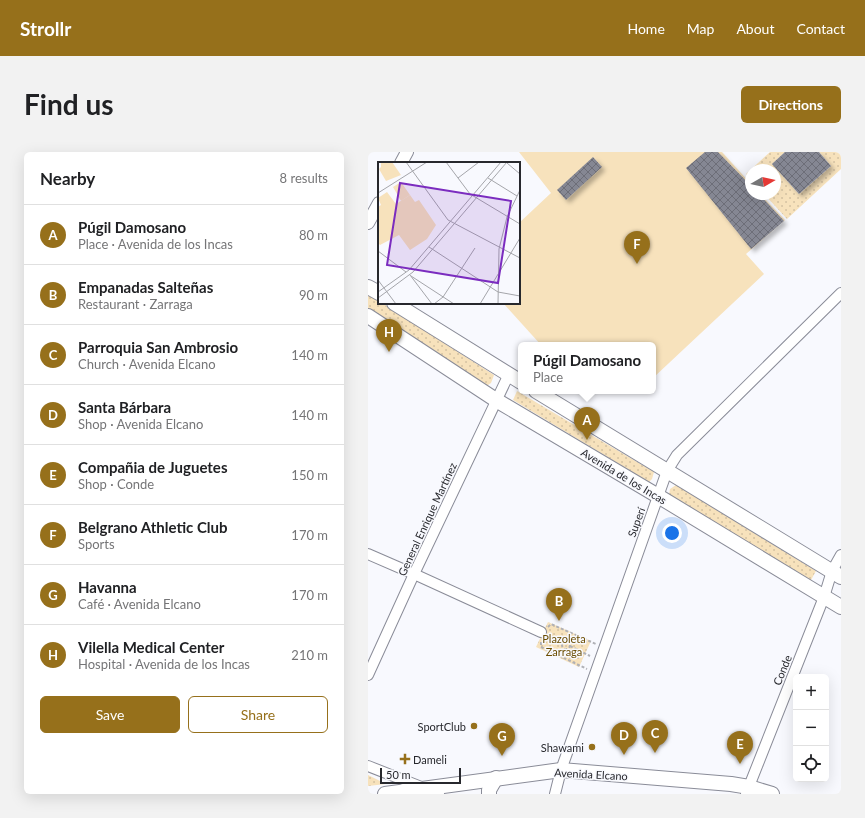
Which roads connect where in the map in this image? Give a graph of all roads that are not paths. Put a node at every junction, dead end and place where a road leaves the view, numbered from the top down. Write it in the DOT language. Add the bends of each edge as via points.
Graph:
graph roads {
  1 [pos="407,152"];
  2 [pos="402,162"];
  3 [pos="378,205"];
  4 [pos="368,223"];
  5 [pos="368,287"];
  6 [pos="378,292"];
  7 [pos="841,293"];
  8 [pos="396,304"];
  9 [pos="368,316"];
  10 [pos="509,374"];
  11 [pos="518,380"];
  12 [pos="541,394"];
  13 [pos="496,400"];
  14 [pos="667,471"];
  15 [pos="658,496"];
  16 [pos="368,554"];
  17 [pos="841,555"];
  18 [pos="414,574"];
  19 [pos="836,574"];
  20 [pos="824,597"];
  21 [pos="841,607"];
  22 [pos="541,632"];
  23 [pos="368,675"];
  24 [pos="368,766"];
  25 [pos="561,770"];
  26 [pos="496,778"];
  27 [pos="426,788"];
  28 [pos="747,790"];
  29 [pos="385,794"];
  30 [pos="439,794"];
  31 [pos="489,794"];
  32 [pos="555,794"];
  33 [pos="772,794"];
  1 -- 2 [label="street"];
  3 -- 4 [label="street"];
  5 -- 6 [label="main road"];
  7 -- 14 [label="street, Superí" via="677,455"];
  8 -- 10 [label="main road"];
  9 -- 13 [label="main road, Avenida de los Incas"];
  10 -- 11 [label="main road"];
  10 -- 13 [label="street, General Enrique Martínez"];
  12 -- 14 [label="main road"];
  13 -- 15 [label="main road, Avenida de los Incas"];
  13 -- 18 [label="street, General Enrique Martínez"];
  14 -- 15 [label="street, Superí"];
  14 -- 19 [label="main road"];
  15 -- 20 [label="main road, Avenida de los Incas"];
  15 -- 25 [label="street, Superí"];
  16 -- 18 [label="street"];
  17 -- 19 [label="street, Conde"];
  18 -- 22 [label="street"];
  18 -- 23 [label="street, General Enrique Martínez"];
  19 -- 20 [label="street, Conde"];
  20 -- 21 [label="main road, Avenida de los Incas"];
  20 -- 28 [label="street, Conde"];
  24 -- 27 [label="street"];
  25 -- 26 [label="main road, Avenida Elcano"];
  25 -- 28 [label="main road, Avenida Elcano" via="700,781"];
  25 -- 32 [label="street, Superí"];
  26 -- 27 [label="main road, Avenida Elcano"];
  26 -- 31 [label="main road"];
  27 -- 29 [label="main road, Avenida Elcano"];
  27 -- 30 [label="street"];
  28 -- 33 [label="main road, Avenida Elcano"];
}
